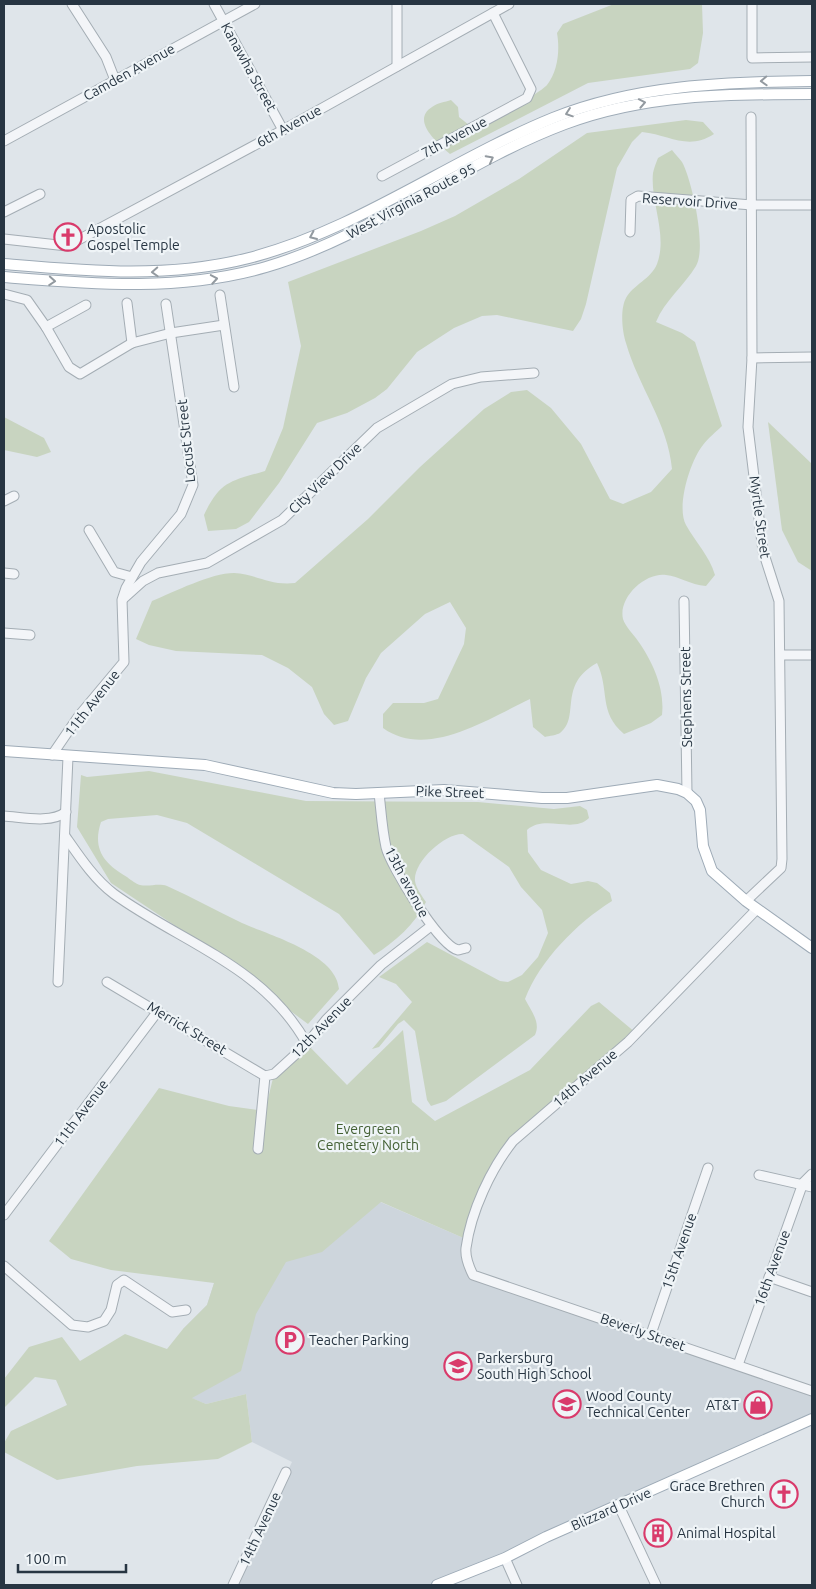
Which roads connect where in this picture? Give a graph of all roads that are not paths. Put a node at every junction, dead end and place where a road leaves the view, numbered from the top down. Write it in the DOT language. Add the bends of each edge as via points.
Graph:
graph roads {
  1 [pos="72,4"];
  2 [pos="214,4"];
  3 [pos="255,4"];
  4 [pos="396,4"];
  5 [pos="509,4"];
  6 [pos="752,4"];
  7 [pos="493,13"];
  8 [pos="224,21"];
  9 [pos="812,57"];
  10 [pos="398,66"];
  11 [pos="115,80"];
  12 [pos="812,81"];
  13 [pos="812,94"];
  14 [pos="751,117"];
  15 [pos="283,130"];
  16 [pos="4,141"];
  17 [pos="382,176"];
  18 [pos="40,194"];
  19 [pos="752,205"];
  20 [pos="812,205"];
  21 [pos="4,212"];
  22 [pos="630,232"];
  23 [pos="4,239"];
  24 [pos="4,264"];
  25 [pos="4,277"];
  26 [pos="4,294"];
  27 [pos="220,296"];
  28 [pos="127,303"];
  29 [pos="166,304"];
  30 [pos="86,305"];
  31 [pos="224,325"];
  32 [pos="46,327"];
  33 [pos="171,333"];
  34 [pos="132,343"];
  35 [pos="812,357"];
  36 [pos="752,358"];
  37 [pos="534,373"];
  38 [pos="234,387"];
  39 [pos="14,496"];
  40 [pos="4,501"];
  41 [pos="89,530"];
  42 [pos="4,573"];
  43 [pos="14,574"];
  44 [pos="132,577"];
  45 [pos="126,588"];
  46 [pos="122,600"];
  47 [pos="684,601"];
  48 [pos="4,633"];
  49 [pos="30,634"];
  50 [pos="781,655"];
  51 [pos="812,655"];
  52 [pos="4,751"];
  53 [pos="52,756"];
  54 [pos="68,757"];
  55 [pos="379,792"];
  56 [pos="687,793"];
  57 [pos="66,812"];
  58 [pos="4,816"];
  59 [pos="64,836"];
  60 [pos="746,900"];
  61 [pos="757,909"];
  62 [pos="431,926"];
  63 [pos="466,948"];
  64 [pos="812,948"];
  65 [pos="58,982"];
  66 [pos="107,982"];
  67 [pos="158,1010"];
  68 [pos="307,1044"];
  69 [pos="265,1076"];
  70 [pos="258,1149"];
  71 [pos="708,1168"];
  72 [pos="758,1174"];
  73 [pos="812,1174"];
  74 [pos="803,1184"];
  75 [pos="812,1187"];
  76 [pos="4,1214"];
  77 [pos="4,1266"];
  78 [pos="473,1275"];
  79 [pos="769,1277"];
  80 [pos="812,1292"];
  81 [pos="186,1310"];
  82 [pos="651,1334"];
  83 [pos="738,1365"];
  84 [pos="812,1391"];
  85 [pos="812,1419"];
  86 [pos="286,1472"];
  87 [pos="619,1506"];
  88 [pos="505,1558"];
  89 [pos="233,1585"];
  90 [pos="437,1585"];
  91 [pos="517,1585"];
  92 [pos="656,1585"];
  1 -- 11 [label="street" via="106,57"];
  2 -- 8 [label="street, Kanawha Street"];
  3 -- 8 [label="street, Camden Avenue"];
  4 -- 10 [label="street"];
  5 -- 7 [label="street, 6th Avenue"];
  6 -- 9 [label="street" via="752,58"];
  7 -- 10 [label="street, 6th Avenue"];
  7 -- 17 [label="street, 7th Avenue" via="530,89 526,98"];
  8 -- 11 [label="street, Camden Avenue"];
  8 -- 15 [label="street, Kanawha Street"];
  10 -- 15 [label="street, 6th Avenue"];
  11 -- 16 [label="street, Camden Avenue"];
  12 -- 24 [label="main road, West Virginia Route 95, one-way" via="677,88 582,108 528,129 313,236 232,262 141,273"];
  25 -- 13 [label="main road, West Virginia Route 95, one-way" via="143,286 241,273 276,264 327,244 518,144 576,120 637,103 673,98"];
  14 -- 19 [label="street, Myrtle Street"];
  15 -- 23 [label="street, 6th Avenue" via="67,246"];
  18 -- 21 [label="street"];
  19 -- 20 [label="street"];
  19 -- 22 [label="street, Reservoir Drive" via="638,196 631,200"];
  19 -- 36 [label="street, Myrtle Street"];
  26 -- 32 [label="street" via="27,300"];
  27 -- 31 [label="street"];
  28 -- 34 [label="street"];
  29 -- 33 [label="street, Locust Street"];
  30 -- 32 [label="street"];
  31 -- 33 [label="street"];
  31 -- 38 [label="street"];
  32 -- 34 [label="street" via="69,367 80,374"];
  33 -- 34 [label="street"];
  33 -- 44 [label="street, Locust Street" via="193,485 181,514"];
  35 -- 36 [label="street"];
  36 -- 50 [label="street, Myrtle Street" via="748,427 763,551 779,601"];
  37 -- 46 [label="street, City View Drive" via="481,376 452,384 377,428 282,520 207,563 142,581"];
  39 -- 40 [label="street"];
  41 -- 44 [label="street" via="114,572"];
  42 -- 43 [label="street"];
  44 -- 45 [label="street, Locust Street"];
  45 -- 46 [label="street, 11th Avenue"];
  46 -- 53 [label="street, 11th Avenue" via="124,662"];
  47 -- 56 [label="street, Stephens Street"];
  48 -- 49 [label="street"];
  50 -- 51 [label="street"];
  50 -- 60 [label="street, Myrtle Street" via="781,868"];
  52 -- 53 [label="main road, Pike Street"];
  53 -- 54 [label="main road, Pike Street"];
  54 -- 55 [label="main road, Pike Street" via="205,765 333,793"];
  54 -- 57 [label="street, 11th Avenue"];
  55 -- 56 [label="main road, Pike Street" via="444,790 567,798 657,786"];
  55 -- 62 [label="street, 13th avenue" via="386,848"];
  56 -- 60 [label="main road" via="700,810 704,846 712,871"];
  57 -- 58 [label="street" via="40,819"];
  57 -- 59 [label="street, 11th Avenue"];
  59 -- 65 [label="street, 11th Avenue"];
  59 -- 68 [label="street" via="81,861 112,893 236,966 273,997"];
  60 -- 61 [label="main road"];
  61 -- 64 [label="main road"];
  61 -- 78 [label="street, 14th Avenue" via="628,1042 514,1141 501,1157 475,1213 466,1250"];
  62 -- 63 [label="street, 13th avenue" via="450,945 459,950"];
  62 -- 68 [label="street, 12th Avenue" via="374,972"];
  66 -- 67 [label="street, Merrick Street"];
  67 -- 69 [label="street, Merrick Street"];
  67 -- 76 [label="street, 11th Avenue"];
  68 -- 69 [label="street, 12th Avenue" via="274,1074"];
  69 -- 70 [label="street"];
  71 -- 82 [label="street, 15th Avenue"];
  72 -- 74 [label="street"];
  73 -- 74 [label="street, 16th Avenue"];
  74 -- 75 [label="street"];
  74 -- 79 [label="street, 16th Avenue"];
  77 -- 81 [label="street" via="72,1325 88,1327 104,1321 111,1310 117,1285 124,1280 172,1312"];
  78 -- 82 [label="street, Beverly Street"];
  79 -- 80 [label="street"];
  79 -- 83 [label="street, 16th Avenue"];
  82 -- 83 [label="street, Beverly Street"];
  83 -- 84 [label="street, Beverly Street"];
  85 -- 87 [label="main road, Blizzard Drive"];
  86 -- 89 [label="street, 14th Avenue"];
  87 -- 88 [label="main road, Blizzard Drive"];
  87 -- 92 [label="street"];
  88 -- 90 [label="main road, Blizzard Drive"];
  88 -- 91 [label="street"];
}
